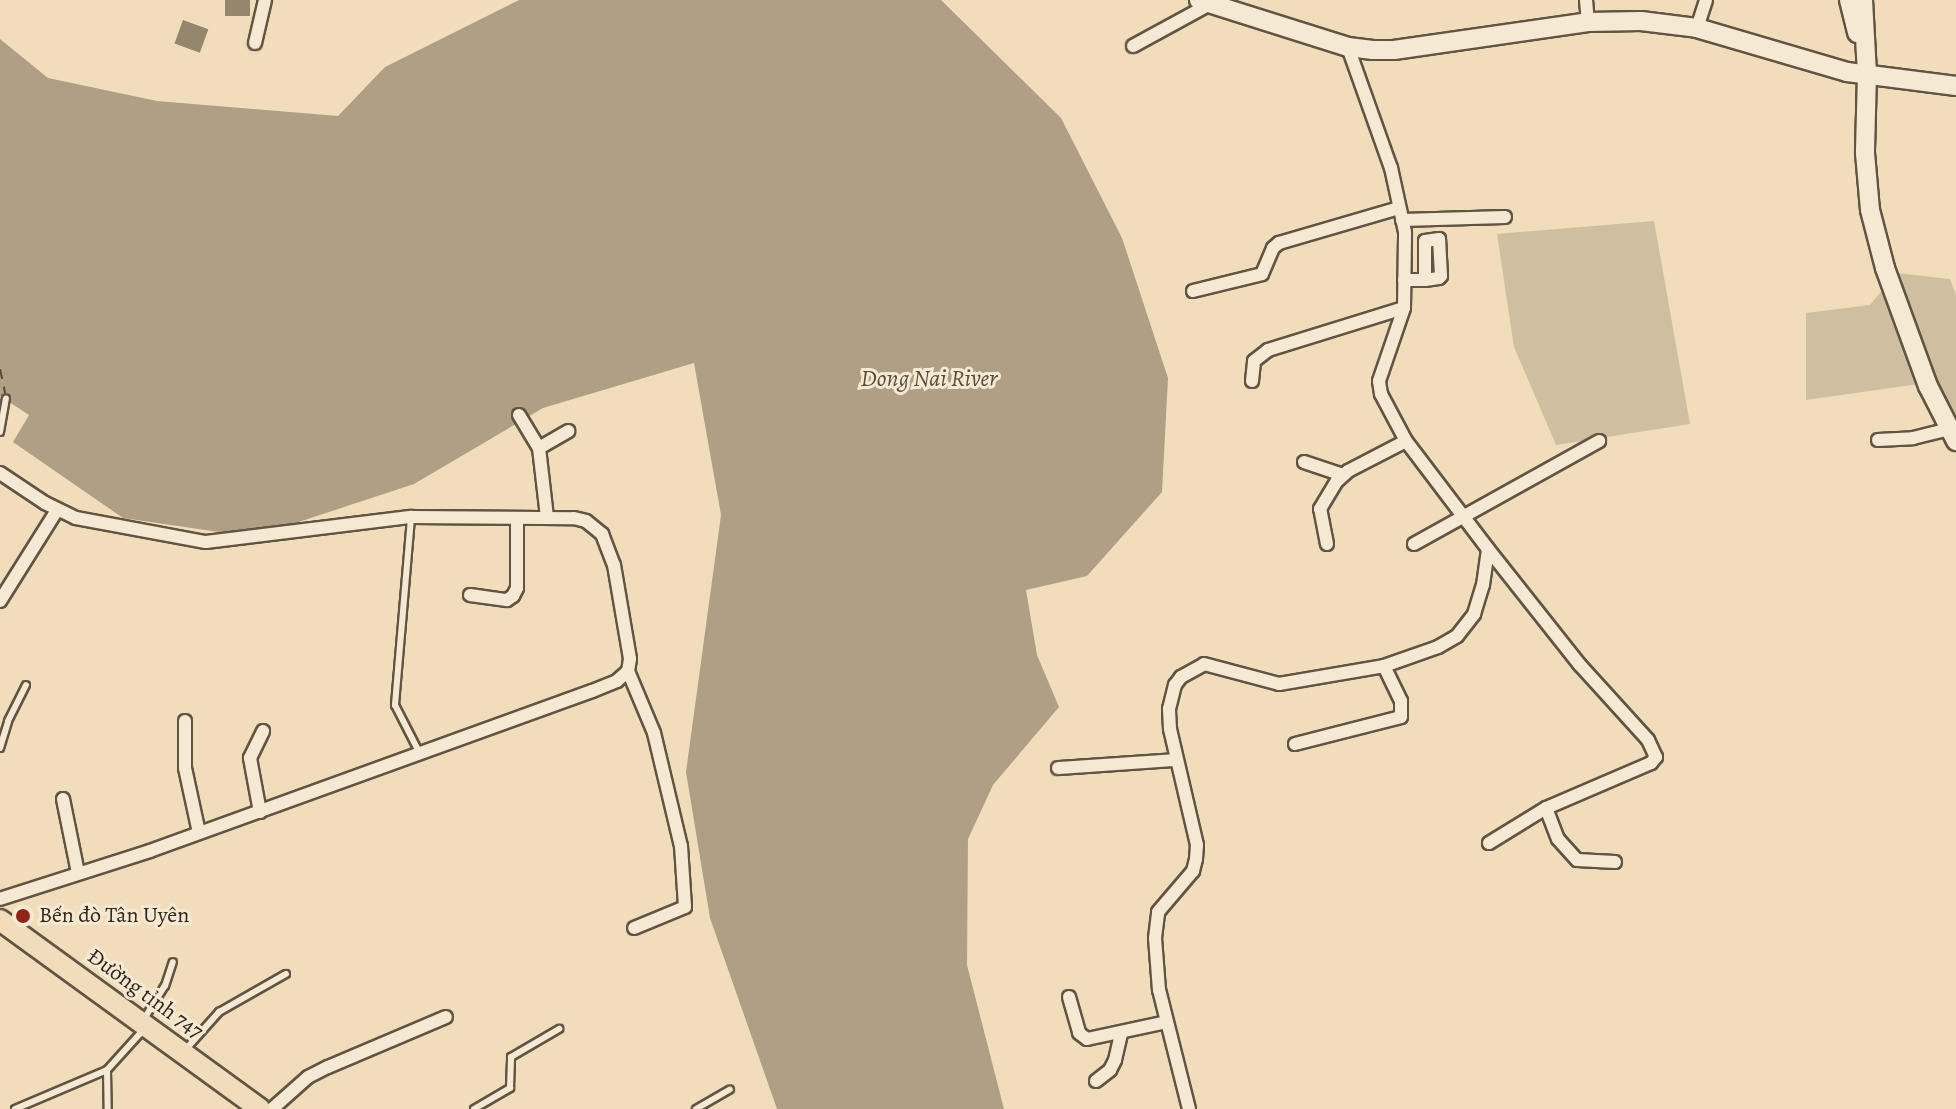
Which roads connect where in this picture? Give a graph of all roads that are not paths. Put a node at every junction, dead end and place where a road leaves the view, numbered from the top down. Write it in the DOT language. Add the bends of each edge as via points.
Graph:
graph roads {
  1 [pos="265,0"];
  2 [pos="1586,0"];
  3 [pos="1706,0"];
  4 [pos="1849,0"];
  5 [pos="1863,0"];
  6 [pos="1215,3"];
  7 [pos="1588,22"];
  8 [pos="1697,28"];
  9 [pos="255,43"];
  10 [pos="1133,46"];
  11 [pos="1348,47"];
  12 [pos="1867,74"];
  13 [pos="1956,86"];
  14 [pos="1400,214"];
  15 [pos="1505,217"];
  16 [pos="1404,280"];
  17 [pos="1425,280"];
  18 [pos="1193,291"];
  19 [pos="1404,308"];
  20 [pos="1252,381"];
  21 [pos="6,399"];
  22 [pos="519,415"];
  23 [pos="569,431"];
  24 [pos="0,432"];
  25 [pos="1953,435"];
  26 [pos="1878,440"];
  27 [pos="1406,441"];
  28 [pos="1599,441"];
  29 [pos="539,448"];
  30 [pos="1304,462"];
  31 [pos="0,473"];
  32 [pos="1343,475"];
  33 [pos="57,510"];
  34 [pos="411,517"];
  35 [pos="547,517"];
  36 [pos="1464,517"];
  37 [pos="517,518"];
  38 [pos="1327,544"];
  39 [pos="1414,544"];
  40 [pos="1488,549"];
  41 [pos="470,595"];
  42 [pos="0,601"];
  43 [pos="1384,666"];
  44 [pos="628,671"];
  45 [pos="26,685"];
  46 [pos="185,721"];
  47 [pos="263,731"];
  48 [pos="1295,744"];
  49 [pos="0,748"];
  50 [pos="419,752"];
  51 [pos="1175,760"];
  52 [pos="1058,768"];
  53 [pos="63,799"];
  54 [pos="1546,808"];
  55 [pos="260,812"];
  56 [pos="199,833"];
  57 [pos="1489,843"];
  58 [pos="1615,862"];
  59 [pos="78,873"];
  60 [pos="0,899"];
  61 [pos="0,920"];
  62 [pos="634,928"];
  63 [pos="173,962"];
  64 [pos="286,974"];
  65 [pos="1069,997"];
  66 [pos="446,1017"];
  67 [pos="1166,1022"];
  68 [pos="144,1024"];
  69 [pos="559,1029"];
  70 [pos="1121,1033"];
  71 [pos="183,1052"];
  72 [pos="107,1070"];
  73 [pos="1096,1081"];
  74 [pos="730,1089"];
  75 [pos="36,1105"];
  76 [pos="15,1109"];
  77 [pos="108,1109"];
  78 [pos="260,1109"];
  79 [pos="272,1109"];
  80 [pos="474,1109"];
  81 [pos="696,1109"];
  82 [pos="1189,1109"];
  1 -- 9 [label="street"];
  2 -- 7 [label="street"];
  3 -- 8 [label="street"];
  4 -- 12 [label="street"];
  5 -- 12 [label="street"];
  6 -- 10 [label="street"];
  6 -- 11 [label="street"];
  7 -- 8 [label="street"];
  7 -- 11 [label="street" via="1394,50"];
  8 -- 12 [label="street"];
  11 -- 14 [label="street" via="1391,168"];
  12 -- 13 [label="street"];
  12 -- 25 [label="street" via="1867,181 1877,239 1928,386"];
  14 -- 15 [label="street"];
  14 -- 16 [label="street"];
  14 -- 18 [label="street" via="1279,243 1262,274"];
  16 -- 17 [label="street"];
  16 -- 19 [label="street"];
  19 -- 20 [label="street" via="1268,350 1254,361"];
  19 -- 27 [label="street" via="1379,381 1383,404"];
  21 -- 24 [label="lane"];
  22 -- 29 [label="street"];
  23 -- 29 [label="street"];
  25 -- 26 [label="street"];
  27 -- 32 [label="street"];
  27 -- 36 [label="street"];
  28 -- 36 [label="street"];
  29 -- 35 [label="street"];
  30 -- 32 [label="street"];
  31 -- 33 [label="street"];
  32 -- 38 [label="street" via="1320,509"];
  33 -- 34 [label="street" via="137,532 215,542"];
  33 -- 42 [label="street"];
  34 -- 37 [label="street"];
  34 -- 50 [label="lane" via="395,705"];
  35 -- 37 [label="street"];
  35 -- 44 [label="street" via="586,521 602,534 626,618"];
  36 -- 39 [label="street"];
  36 -- 40 [label="street"];
  37 -- 41 [label="street" via="513,596 507,600"];
  40 -- 43 [label="street" via="1483,585 1466,627 1438,647"];
  40 -- 54 [label="street" via="1655,749 1651,763"];
  43 -- 48 [label="street" via="1401,701 1401,717"];
  43 -- 51 [label="street" via="1279,684 1204,664 1175,685 1169,709"];
  44 -- 50 [label="street" via="592,691"];
  44 -- 62 [label="street" via="654,733 681,846 685,907"];
  45 -- 49 [label="lane"];
  46 -- 56 [label="street" via="185,768"];
  47 -- 55 [label="street" via="250,758"];
  50 -- 55 [label="street"];
  51 -- 52 [label="street"];
  51 -- 67 [label="street" via="1197,845 1193,871 1158,912 1155,926"];
  53 -- 59 [label="street"];
  54 -- 57 [label="street"];
  54 -- 58 [label="street" via="1558,839 1577,860"];
  55 -- 56 [label="street"];
  56 -- 59 [label="street"];
  59 -- 60 [label="street"];
  61 -- 68 [label="main road, Đường tỉnh 747"];
  63 -- 68 [label="lane"];
  64 -- 71 [label="lane" via="219,1012"];
  65 -- 70 [label="street" via="1079,1033 1087,1039"];
  66 -- 79 [label="street" via="308,1077"];
  67 -- 70 [label="street"];
  67 -- 82 [label="street"];
  68 -- 71 [label="main road, Đường tỉnh 747"];
  68 -- 72 [label="lane"];
  69 -- 80 [label="lane" via="511,1057 510,1088"];
  70 -- 73 [label="street" via="1110,1070"];
  71 -- 78 [label="main road, Đường tỉnh 747"];
  72 -- 75 [label="lane"];
  72 -- 77 [label="lane"];
  74 -- 81 [label="lane"];
  75 -- 76 [label="lane"];
}
